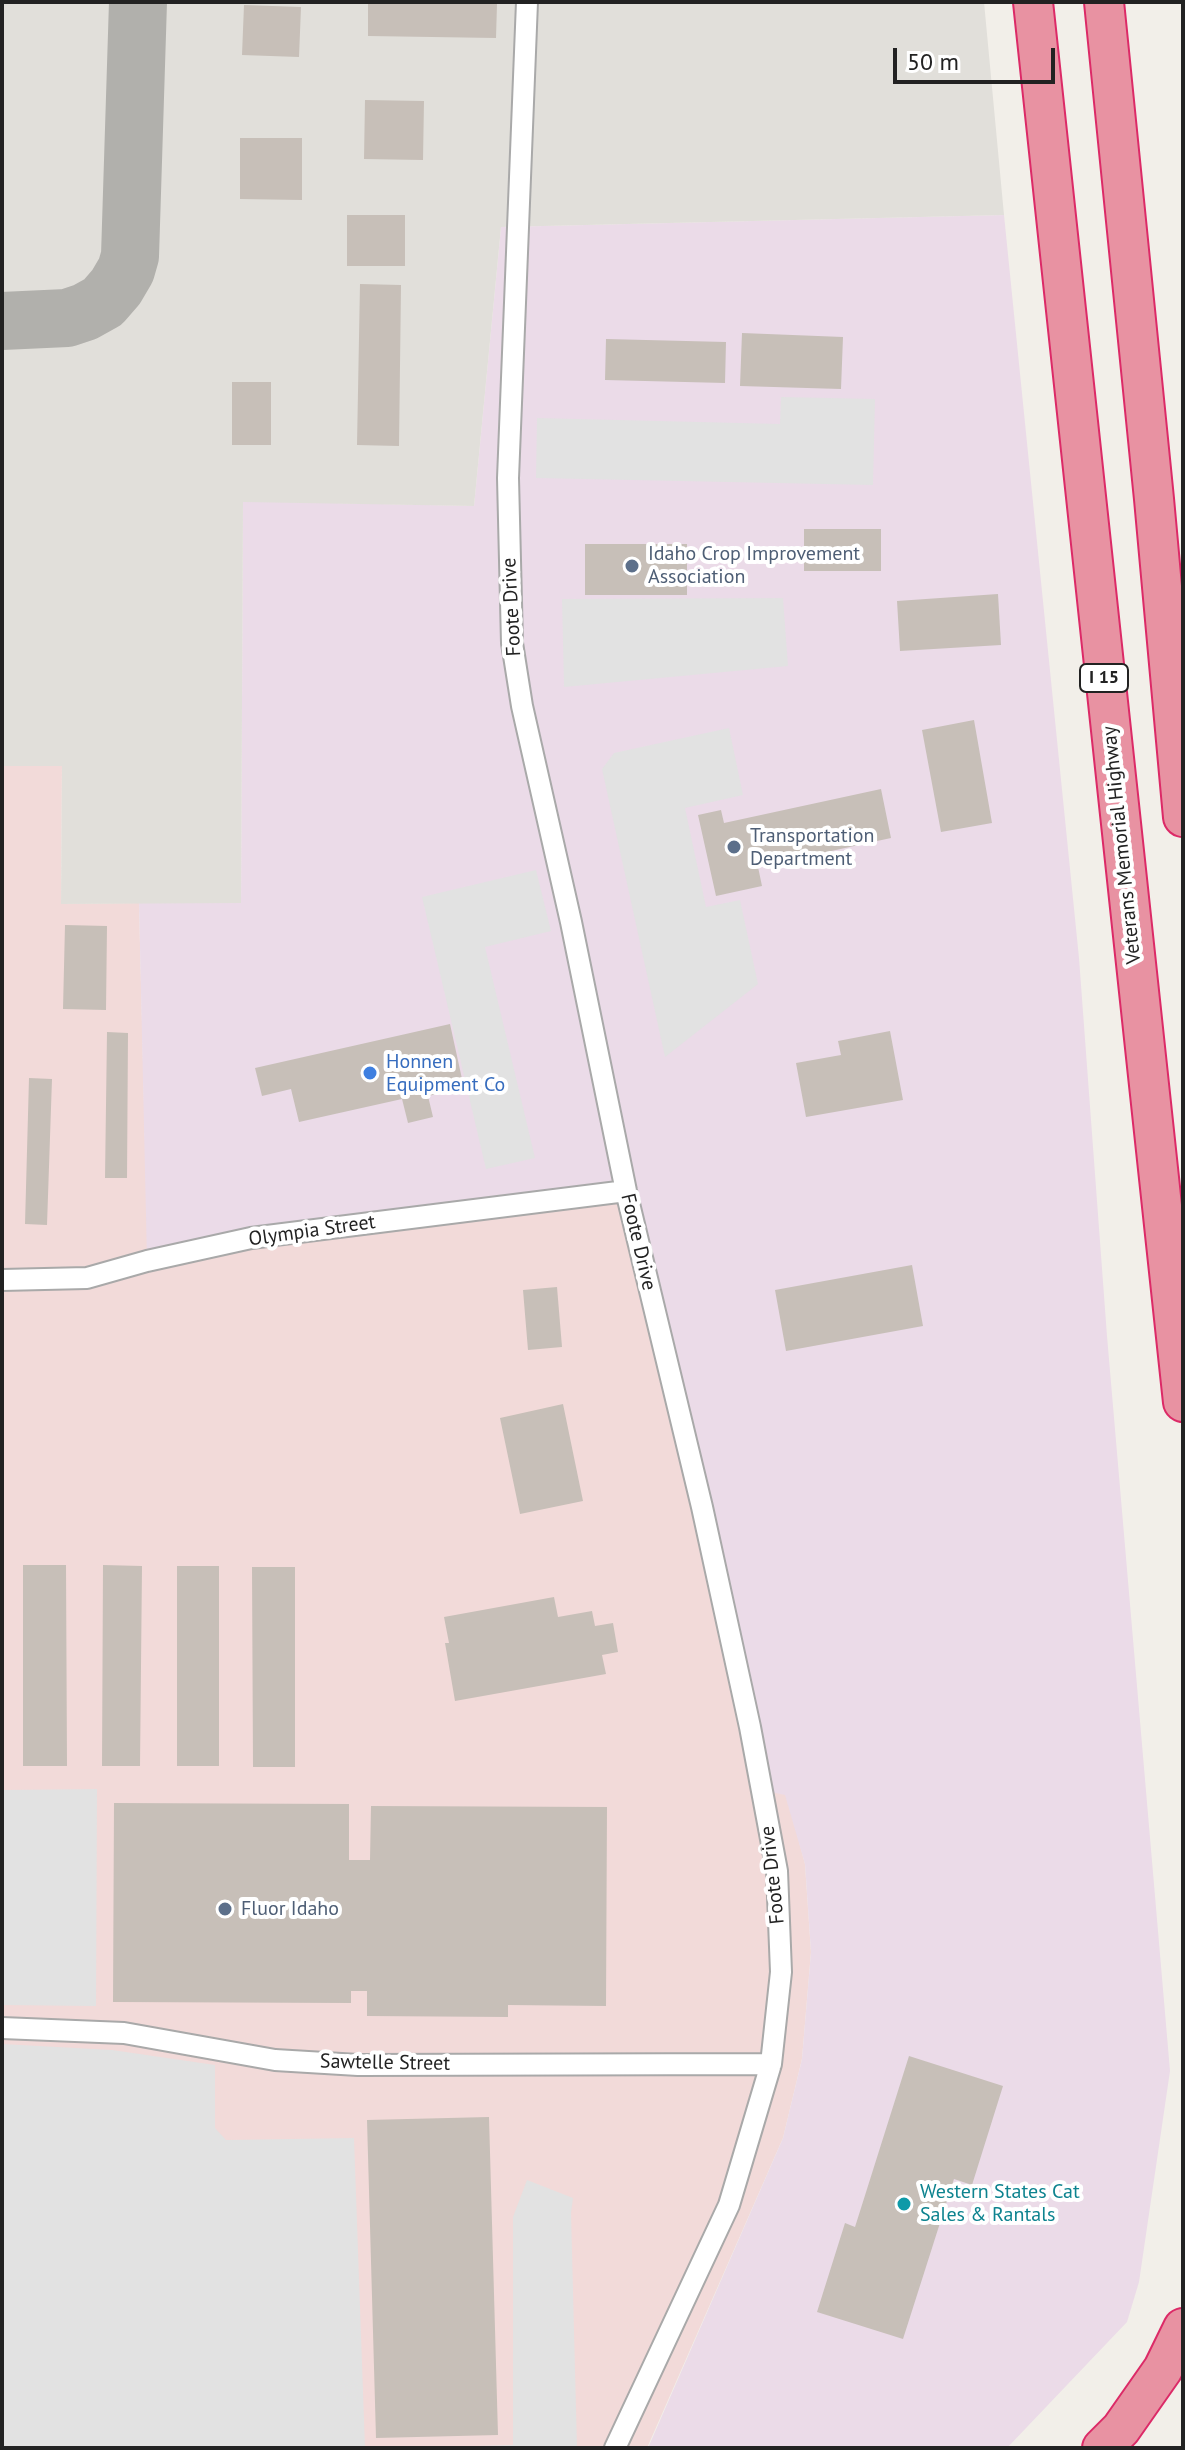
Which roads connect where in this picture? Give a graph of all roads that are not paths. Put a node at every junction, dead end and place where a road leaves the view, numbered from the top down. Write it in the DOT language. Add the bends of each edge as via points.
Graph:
graph roads {
  1 [pos="527,2"];
  2 [pos="1033,2"];
  3 [pos="1104,2"];
  4 [pos="1183,817"];
  5 [pos="626,1191"];
  6 [pos="2,1280"];
  7 [pos="1183,1402"];
  8 [pos="2,2028"];
  9 [pos="771,2064"];
  10 [pos="1183,2328"];
  11 [pos="615,2448"];
  12 [pos="1102,2448"];
  1 -- 5 [label="street, Foote Drive" via="508,478 512,643"];
  2 -- 7 [label="highway, Veterans Memorial Highway / I 15"];
  3 -- 4 [label="highway"];
  5 -- 6 [label="street, Olympia Street" via="251,1238 87,1278"];
  5 -- 9 [label="street, Foote Drive" via="702,1507 777,1871 781,1972"];
  8 -- 9 [label="street, Sawtelle Street" via="124,2033 275,2060 358,2065"];
  9 -- 11 [label="street, Foote Drive" via="729,2205"];
  10 -- 12 [label="highway" via="1163,2369"];
}
